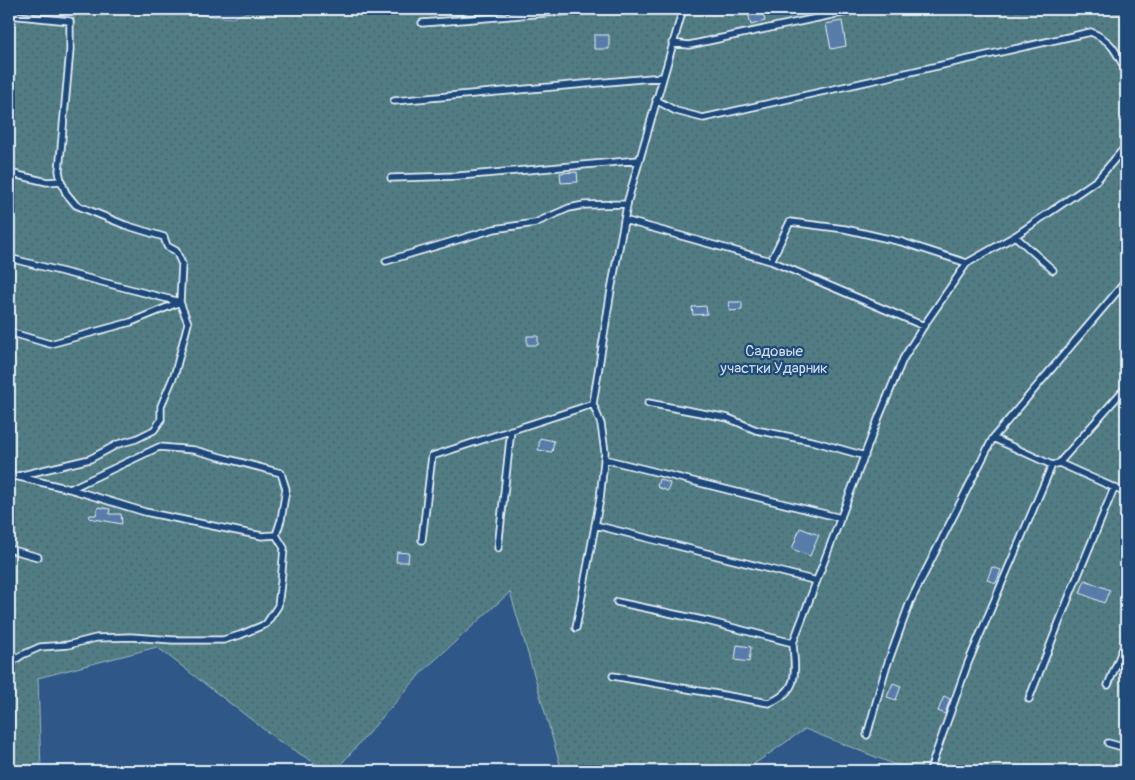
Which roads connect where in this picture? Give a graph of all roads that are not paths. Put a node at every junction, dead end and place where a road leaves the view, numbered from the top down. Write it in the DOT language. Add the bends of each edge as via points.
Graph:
graph roads {
  1 [pos="596,9"];
  2 [pos="683,9"];
  3 [pos="860,9"];
  4 [pos="9,15"];
  5 [pos="422,24"];
  6 [pos="672,43"];
  7 [pos="1126,71"];
  8 [pos="662,77"];
  9 [pos="656,100"];
  10 [pos="394,101"];
  11 [pos="1126,146"];
  12 [pos="639,160"];
  13 [pos="9,173"];
  14 [pos="391,178"];
  15 [pos="61,181"];
  16 [pos="627,204"];
  17 [pos="624,220"];
  18 [pos="1015,236"];
  19 [pos="9,258"];
  20 [pos="386,261"];
  21 [pos="771,261"];
  22 [pos="967,263"];
  23 [pos="1053,270"];
  24 [pos="1126,281"];
  25 [pos="180,302"];
  26 [pos="924,326"];
  27 [pos="9,332"];
  28 [pos="1126,387"];
  29 [pos="648,403"];
  30 [pos="593,404"];
  31 [pos="511,430"];
  32 [pos="993,438"];
  33 [pos="864,456"];
  34 [pos="604,459"];
  35 [pos="1060,464"];
  36 [pos="1052,465"];
  37 [pos="12,477"];
  38 [pos="1114,488"];
  39 [pos="70,489"];
  40 [pos="1126,493"];
  41 [pos="841,518"];
  42 [pos="596,525"];
  43 [pos="276,535"];
  44 [pos="422,540"];
  45 [pos="498,548"];
  46 [pos="9,549"];
  47 [pos="38,557"];
  48 [pos="817,581"];
  49 [pos="617,602"];
  50 [pos="576,628"];
  51 [pos="1126,641"];
  52 [pos="793,643"];
  53 [pos="9,664"];
  54 [pos="613,676"];
  55 [pos="1108,685"];
  56 [pos="1029,699"];
  57 [pos="867,735"];
  58 [pos="1108,743"];
  59 [pos="1126,748"];
  60 [pos="931,767"];
  1 -- 5 [label="lane"];
  2 -- 6 [label="lane"];
  3 -- 6 [label="lane" via="689,45"];
  4 -- 15 [label="lane" via="70,21 59,171"];
  6 -- 8 [label="lane"];
  7 -- 9 [label="lane" via="1114,48 1105,38 1091,32 703,118 676,111"];
  8 -- 9 [label="lane"];
  8 -- 10 [label="lane"];
  9 -- 12 [label="lane"];
  11 -- 18 [label="lane" via="1097,180"];
  12 -- 14 [label="lane" via="459,176"];
  12 -- 16 [label="lane"];
  13 -- 15 [label="lane" via="47,182"];
  15 -- 25 [label="lane" via="66,194 76,205 164,237 182,264"];
  16 -- 17 [label="lane"];
  16 -- 20 [label="lane" via="569,208 534,222"];
  17 -- 21 [label="lane"];
  17 -- 30 [label="lane"];
  18 -- 22 [label="lane"];
  18 -- 23 [label="lane"];
  19 -- 25 [label="lane"];
  21 -- 22 [label="lane" via="790,222 845,229 902,242"];
  21 -- 26 [label="lane"];
  22 -- 26 [label="lane"];
  24 -- 32 [label="lane"];
  25 -- 27 [label="lane" via="131,322 50,344"];
  25 -- 37 [label="lane" via="188,323 187,330 175,373 161,406 161,420 154,430 90,459"];
  26 -- 33 [label="lane" via="904,359"];
  28 -- 35 [label="lane"];
  29 -- 33 [label="lane" via="728,418 756,430"];
  30 -- 31 [label="lane"];
  30 -- 34 [label="lane" via="601,424"];
  31 -- 44 [label="lane" via="432,456"];
  31 -- 45 [label="lane"];
  32 -- 36 [label="lane"];
  32 -- 57 [label="lane" via="910,602 885,671"];
  33 -- 41 [label="lane"];
  34 -- 41 [label="lane"];
  34 -- 42 [label="lane"];
  35 -- 36 [label="lane"];
  35 -- 38 [label="lane"];
  36 -- 60 [label="lane" via="968,664"];
  37 -- 39 [label="lane"];
  38 -- 40 [label="lane"];
  38 -- 56 [label="lane"];
  39 -- 43 [label="lane" via="145,512 262,536"];
  39 -- 43 [label="lane" via="160,447 194,450 282,473 286,489 282,520"];
  41 -- 48 [label="lane"];
  42 -- 48 [label="lane"];
  42 -- 50 [label="lane"];
  43 -- 53 [label="lane" via="284,548 281,582 278,606 266,624 223,640 96,638 40,647"];
  46 -- 47 [label="lane"];
  48 -- 52 [label="lane"];
  49 -- 52 [label="lane"];
  51 -- 55 [label="lane"];
  52 -- 54 [label="lane" via="793,685 782,697 769,703"];
  58 -- 59 [label="lane"];
}
